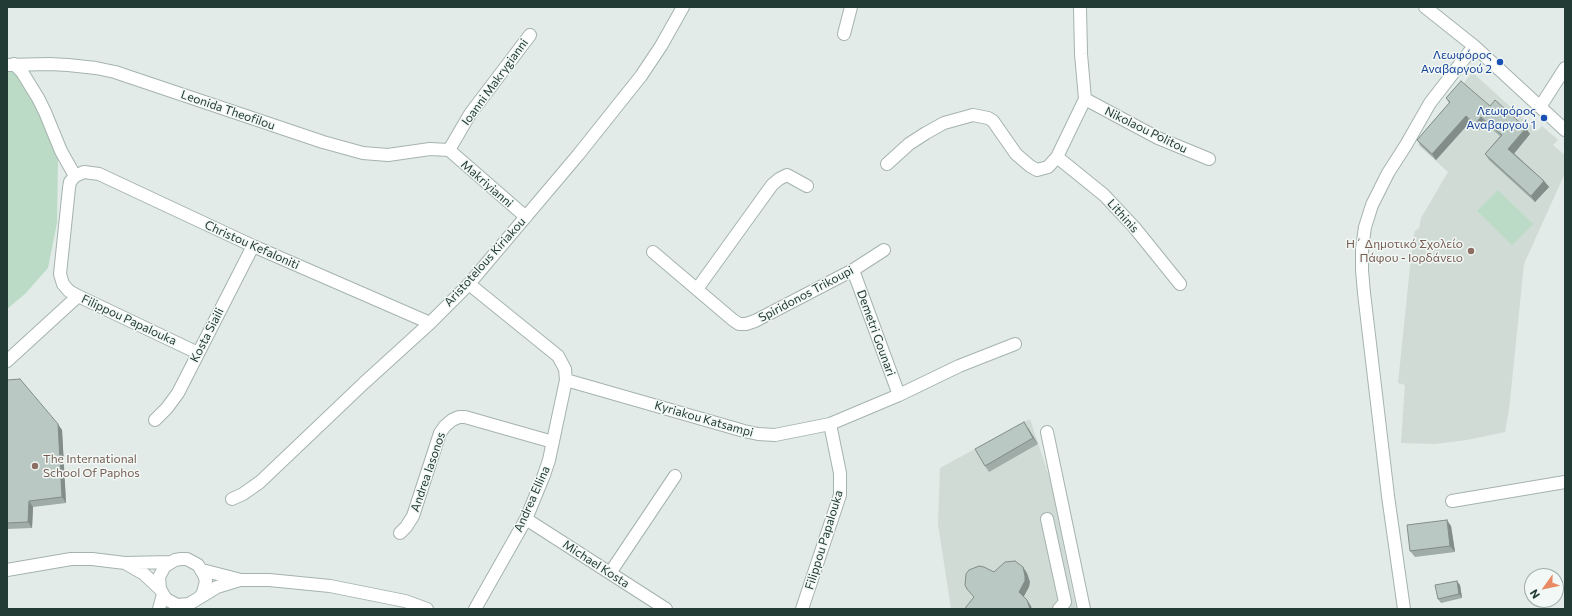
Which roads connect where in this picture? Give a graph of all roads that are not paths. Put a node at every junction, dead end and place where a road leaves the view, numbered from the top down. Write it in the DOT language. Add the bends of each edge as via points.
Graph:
graph roads {
  1 [pos="683,7"];
  2 [pos="851,7"];
  3 [pos="1080,7"];
  4 [pos="1425,7"];
  5 [pos="844,34"];
  6 [pos="530,35"];
  7 [pos="1474,46"];
  8 [pos="11,65"];
  9 [pos="1565,68"];
  10 [pos="1085,99"];
  11 [pos="1540,107"];
  12 [pos="1565,130"];
  13 [pos="449,150"];
  14 [pos="1058,157"];
  15 [pos="1209,159"];
  16 [pos="887,164"];
  17 [pos="75,176"];
  18 [pos="807,186"];
  19 [pos="526,217"];
  20 [pos="253,246"];
  21 [pos="884,250"];
  22 [pos="653,252"];
  23 [pos="853,270"];
  24 [pos="469,284"];
  25 [pos="1180,284"];
  26 [pos="697,288"];
  27 [pos="78,296"];
  28 [pos="430,323"];
  29 [pos="1015,344"];
  30 [pos="198,353"];
  31 [pos="7,361"];
  32 [pos="566,380"];
  33 [pos="899,396"];
  34 [pos="155,420"];
  35 [pos="830,424"];
  36 [pos="1047,432"];
  37 [pos="553,442"];
  38 [pos="675,476"];
  39 [pos="1565,482"];
  40 [pos="232,499"];
  41 [pos="1452,500"];
  42 [pos="526,519"];
  43 [pos="1047,519"];
  44 [pos="400,532"];
  45 [pos="170,562"];
  46 [pos="125,563"];
  47 [pos="7,570"];
  48 [pos="202,570"];
  49 [pos="610,572"];
  50 [pos="241,580"];
  51 [pos="161,592"];
  52 [pos="199,598"];
  53 [pos="181,607"];
  54 [pos="159,609"];
  55 [pos="427,609"];
  56 [pos="475,609"];
  57 [pos="666,609"];
  58 [pos="802,609"];
  59 [pos="1059,609"];
  60 [pos="1084,609"];
  61 [pos="1404,609"];
  1 -- 19 [label="street, Aristotelous Kiriakou" via="641,76"];
  2 -- 5 [label="street"];
  3 -- 10 [label="street"];
  4 -- 7 [label="street"];
  6 -- 13 [label="street, Ioanni Makrygianni" via="470,114"];
  7 -- 11 [label="street"];
  7 -- 61 [label="street" via="1430,103 1388,173 1372,205 1362,249 1364,293"];
  8 -- 13 [label="street, Leonida Theofilou" via="68,65 114,72 363,153 388,155 430,149"];
  8 -- 17 [label="street" via="22,72 38,98"];
  9 -- 11 [label="street"];
  10 -- 14 [label="street"];
  10 -- 15 [label="street, Nikolaou Politou" via="1158,138"];
  11 -- 12 [label="street"];
  13 -- 19 [label="street, Makriyianni"];
  14 -- 16 [label="street" via="1048,167 1037,170 1016,154 993,121 973,115 944,123 926,133"];
  14 -- 25 [label="street, Lithinis" via="1104,195"];
  17 -- 20 [label="street, Christou Kefaloniti" via="84,172 99,174"];
  17 -- 27 [label="street, Filippou Papalouka" via="68,188 60,274 63,284"];
  18 -- 26 [label="street" via="787,175 776,182"];
  19 -- 24 [label="street, Aristotelous Kiriakou"];
  20 -- 28 [label="street, Christou Kefaloniti"];
  20 -- 30 [label="street, Kosta Siaili"];
  21 -- 23 [label="street, Spiridonos Trikoupi"];
  22 -- 26 [label="street, Spiridonos Trikoupi"];
  23 -- 26 [label="street, Spiridonos Trikoupi" via="746,324 739,324 733,320"];
  23 -- 33 [label="street, Demetri Gounari"];
  24 -- 28 [label="street, Aristotelous Kiriakou"];
  24 -- 32 [label="street" via="558,356 565,369"];
  27 -- 30 [label="street, Filippou Papalouka"];
  27 -- 31 [label="street"];
  28 -- 40 [label="street, Aristotelous Kiriakou" via="260,482"];
  29 -- 33 [label="street, Kyriakou Katsampi" via="959,366"];
  30 -- 34 [label="street, Kosta Siaili" via="178,393"];
  32 -- 35 [label="street, Kyriakou Katsampi" via="758,434 776,435"];
  32 -- 37 [label="street, Andrea Ellina"];
  33 -- 35 [label="street, Kyriakou Katsampi"];
  35 -- 58 [label="street, Filippou Papalouka" via="840,473 840,495"];
  36 -- 60 [label="street"];
  37 -- 42 [label="street, Andrea Ellina" via="544,476"];
  37 -- 44 [label="street, Andrea Iasonos" via="465,417 452,420 440,433 413,516"];
  38 -- 49 [label="street"];
  39 -- 41 [label="street"];
  42 -- 49 [label="street, Michael Kosta"];
  42 -- 56 [label="street, Andrea Ellina"];
  43 -- 59 [label="street" via="1065,602"];
  45 -- 46 [label="street"];
  45 -- 48 [label="street" via="187,559"];
  45 -- 51 [label="street" via="159,577"];
  46 -- 47 [label="street" via="71,559"];
  46 -- 51 [label="street" via="144,574"];
  48 -- 50 [label="street"];
  48 -- 52 [label="street" via="206,581"];
  49 -- 57 [label="street, Michael Kosta"];
  50 -- 52 [label="street" via="217,587"];
  50 -- 55 [label="street" via="330,586 405,601"];
  51 -- 53 [label="street" via="171,603"];
  51 -- 54 [label="street"];
  52 -- 53 [label="street"];
}
